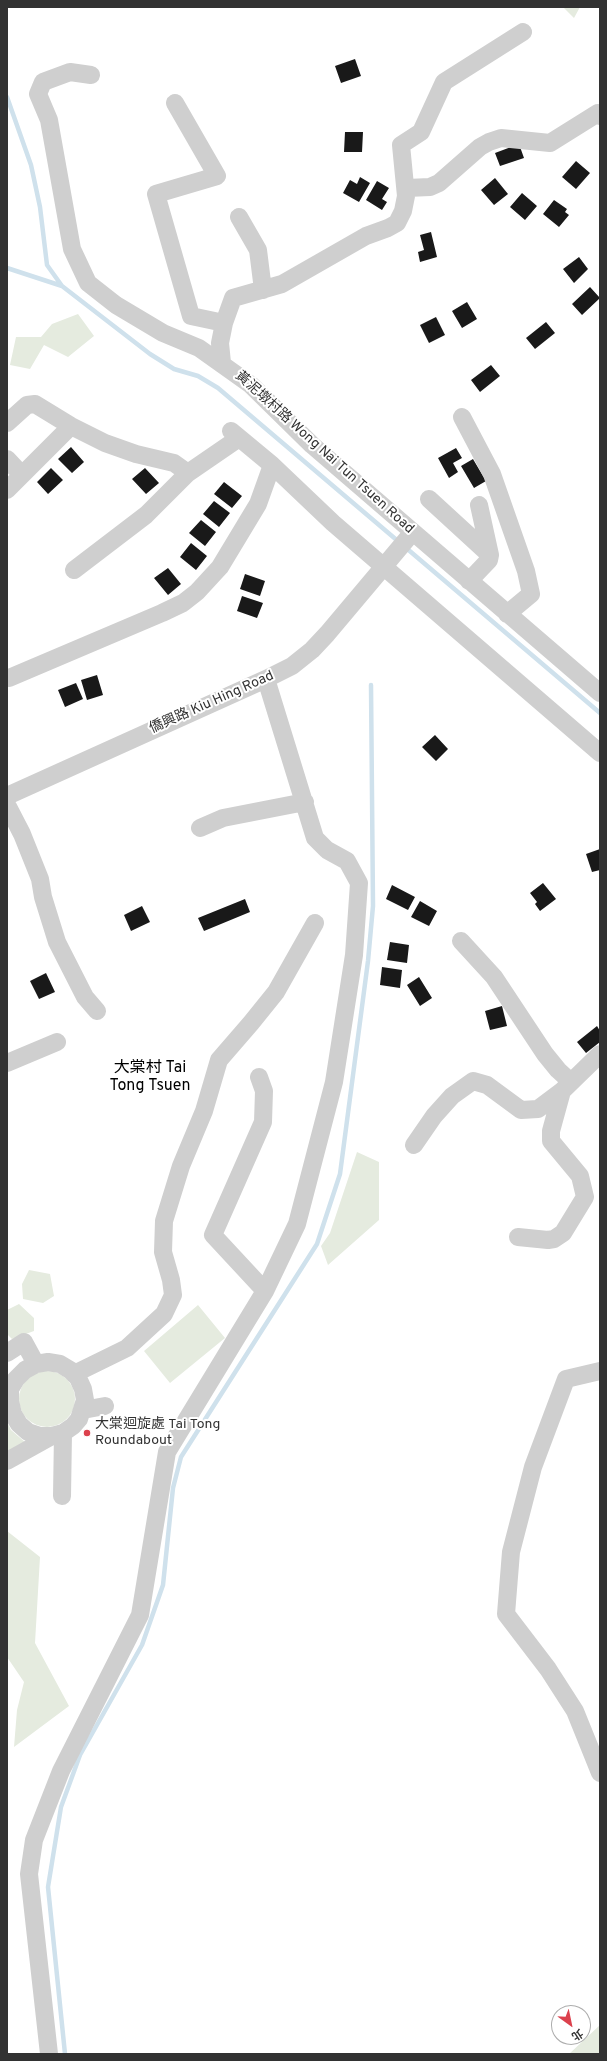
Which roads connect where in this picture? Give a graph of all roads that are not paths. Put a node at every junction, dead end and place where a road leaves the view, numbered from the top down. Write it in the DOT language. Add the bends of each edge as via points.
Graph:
graph roads {
  1 [pos="523,32"];
  2 [pos="90,75"];
  3 [pos="176,103"];
  4 [pos="600,116"];
  5 [pos="407,188"];
  6 [pos="240,216"];
  7 [pos="263,290"];
  8 [pos="224,323"];
  9 [pos="222,363"];
  10 [pos="462,417"];
  11 [pos="7,423"];
  12 [pos="71,426"];
  13 [pos="7,459"];
  14 [pos="272,465"];
  15 [pos="188,473"];
  16 [pos="22,475"];
  17 [pos="7,490"];
  18 [pos="429,499"];
  19 [pos="480,505"];
  20 [pos="412,533"];
  21 [pos="490,556"];
  22 [pos="384,567"];
  23 [pos="74,570"];
  24 [pos="469,581"];
  25 [pos="507,614"];
  26 [pos="9,678"];
  27 [pos="266,679"];
  28 [pos="600,693"];
  29 [pos="600,753"];
  30 [pos="7,796"];
  31 [pos="305,802"];
  32 [pos="7,805"];
  33 [pos="200,828"];
  34 [pos="315,923"];
  35 [pos="461,941"];
  36 [pos="97,1011"];
  37 [pos="57,1042"];
  38 [pos="600,1054"];
  39 [pos="7,1063"];
  40 [pos="259,1077"];
  41 [pos="567,1086"];
  42 [pos="414,1145"];
  43 [pos="518,1237"];
  44 [pos="266,1291"];
  45 [pos="7,1353"];
  46 [pos="36,1364"];
  47 [pos="600,1371"];
  48 [pos="74,1374"];
  49 [pos="9,1391"];
  50 [pos="105,1406"];
  51 [pos="83,1410"];
  52 [pos="58,1435"];
  53 [pos="7,1461"];
  54 [pos="62,1496"];
  55 [pos="600,1773"];
  56 [pos="49,2054"];
  1 -- 5 [label="street" via="444,82 421,132 401,146"];
  2 -- 9 [label="street, 黃泥墩村路 Wong Nai Tun Tsuen Road" via="70,72 43,82 38,94 49,120 72,249 88,283 116,305 163,333 199,348"];
  3 -- 8 [label="street" via="217,176 156,194 191,316"];
  4 -- 5 [label="street" via="598,113 550,143 501,138 489,142 439,183 430,187"];
  5 -- 7 [label="street" via="401,217 393,226 366,236 282,284"];
  6 -- 7 [label="street" via="258,250"];
  7 -- 8 [label="street" via="232,298"];
  8 -- 9 [label="street" via="220,343"];
  9 -- 20 [label="street, 黃泥墩村路 Wong Nai Tun Tsuen Road" via="251,385 312,445"];
  10 -- 25 [label="street" via="492,474 526,571 531,594"];
  11 -- 12 [label="street" via="31,404 38,405"];
  12 -- 15 [label="street" via="105,443 174,463"];
  12 -- 16 [label="street"];
  13 -- 16 [label="street"];
  14 -- 15 [label="street" via="235,434"];
  14 -- 22 [label="street"];
  14 -- 26 [label="street" via="258,504 240,535 220,567 192,596 162,613"];
  15 -- 23 [label="street" via="146,515"];
  16 -- 17 [label="street"];
  18 -- 21 [label="street"];
  19 -- 21 [label="street"];
  20 -- 22 [label="street, 僑興路 Kiu Hing Road"];
  20 -- 24 [label="street, 黃泥墩村路 Wong Nai Tun Tsuen Road"];
  21 -- 24 [label="street"];
  22 -- 27 [label="street, 僑興路 Kiu Hing Road" via="312,650 292,666"];
  22 -- 29 [label="street"];
  24 -- 25 [label="street, 黃泥墩村路 Wong Nai Tun Tsuen Road"];
  25 -- 28 [label="street, 黃泥墩村路 Wong Nai Tun Tsuen Road"];
  27 -- 30 [label="street, 僑興路 Kiu Hing Road"];
  27 -- 31 [label="street"];
  31 -- 33 [label="street" via="223,818"];
  31 -- 44 [label="street" via="315,838 327,850 347,861 359,883 354,955 334,1082 297,1224"];
  32 -- 36 [label="street" via="40,878 57,942 85,997"];
  34 -- 48 [label="street" via="276,992 218,1060 204,1111 181,1166 164,1221 163,1252 171,1280 172,1295 164,1314 127,1348"];
  35 -- 41 [label="street" via="494,977"];
  37 -- 39 [label="street"];
  38 -- 41 [label="street"];
  40 -- 44 [label="street" via="264,1091 263,1122 213,1235"];
  41 -- 42 [label="street" via="538,1109 521,1110 487,1085 473,1081 452,1096"];
  41 -- 43 [label="street" via="551,1131 551,1141 580,1176 585,1197 563,1233 548,1240"];
  44 -- 56 [label="street" via="167,1452 140,1615 61,1772 34,1840 30,1874"];
  45 -- 46 [label="street" via="24,1342"];
  46 -- 48 [label="street" via="60,1364"];
  46 -- 49 [label="street" via="25,1370"];
  47 -- 55 [label="street" via="566,1379 533,1467 511,1552 506,1614 548,1669 575,1711"];
  48 -- 51 [label="street" via="83,1389"];
  49 -- 52 [label="street" via="12,1414 19,1424 28,1432 40,1436"];
  50 -- 51 [label="street"];
  51 -- 52 [label="street" via="73,1426"];
  52 -- 53 [label="street"];
  52 -- 54 [label="street"];
}
